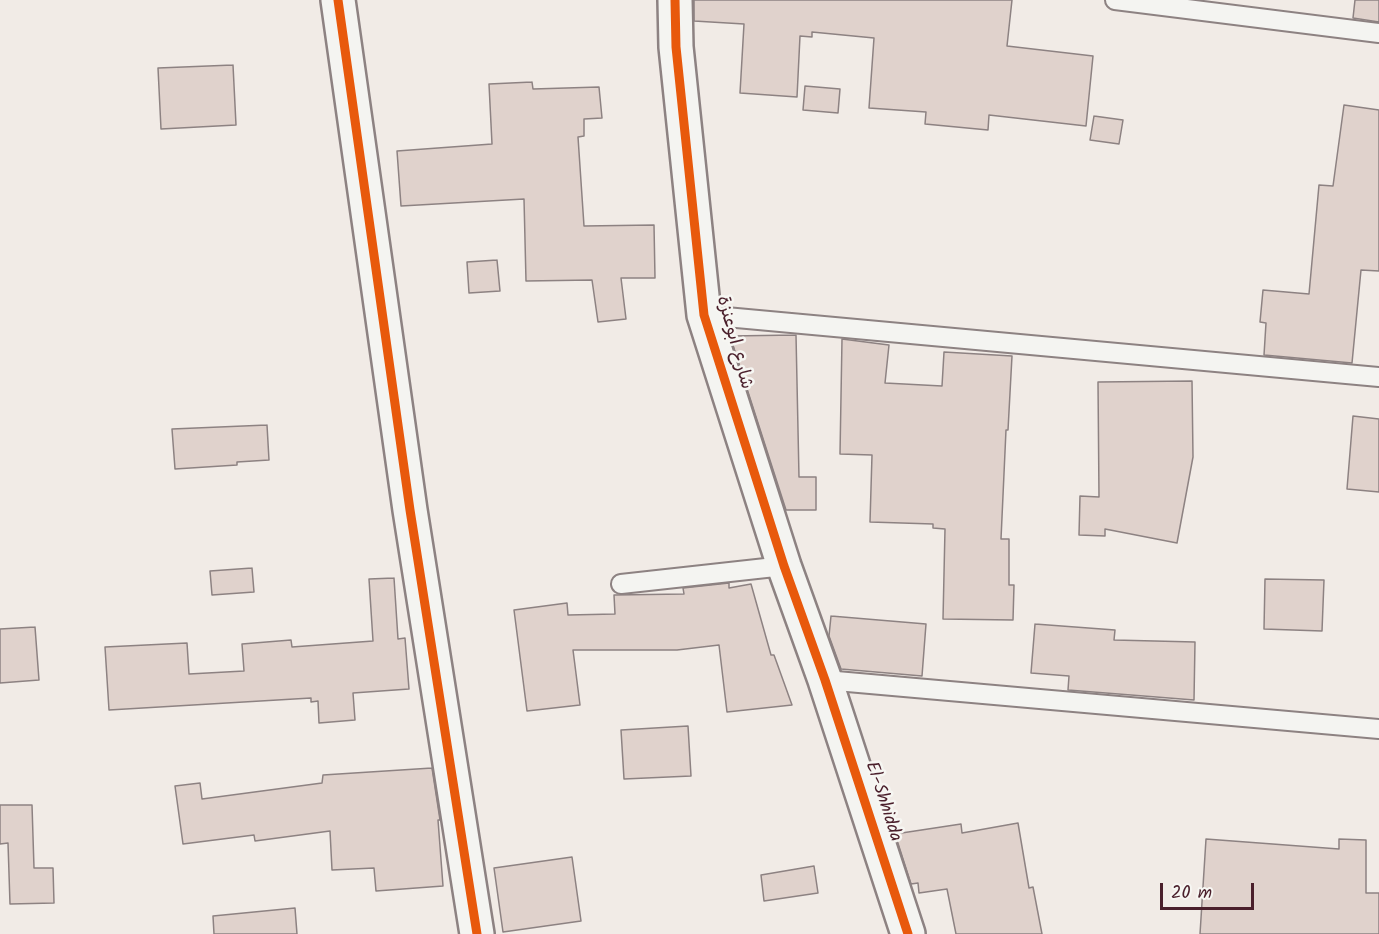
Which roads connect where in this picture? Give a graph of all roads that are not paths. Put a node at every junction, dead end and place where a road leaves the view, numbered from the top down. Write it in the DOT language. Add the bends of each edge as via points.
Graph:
graph roads {
  1 [pos="338,0"];
  2 [pos="675,0"];
  3 [pos="1115,0"];
  4 [pos="1379,33"];
  5 [pos="704,315"];
  6 [pos="1379,377"];
  7 [pos="784,566"];
  8 [pos="621,584"];
  9 [pos="825,680"];
  10 [pos="1379,729"];
  11 [pos="477,934"];
  12 [pos="908,934"];
  1 -- 11 [label="street" via="410,510"];
  2 -- 5 [label="street, شارع ابوعنزة" via="676,47"];
  3 -- 4 [label="lane"];
  5 -- 6 [label="lane"];
  5 -- 7 [label="street, شارع ابوعنزة"];
  7 -- 8 [label="lane"];
  7 -- 9 [label="street, شارع ابوعنزة"];
  9 -- 10 [label="lane"];
  9 -- 12 [label="street, El-Shhidda"];
}
